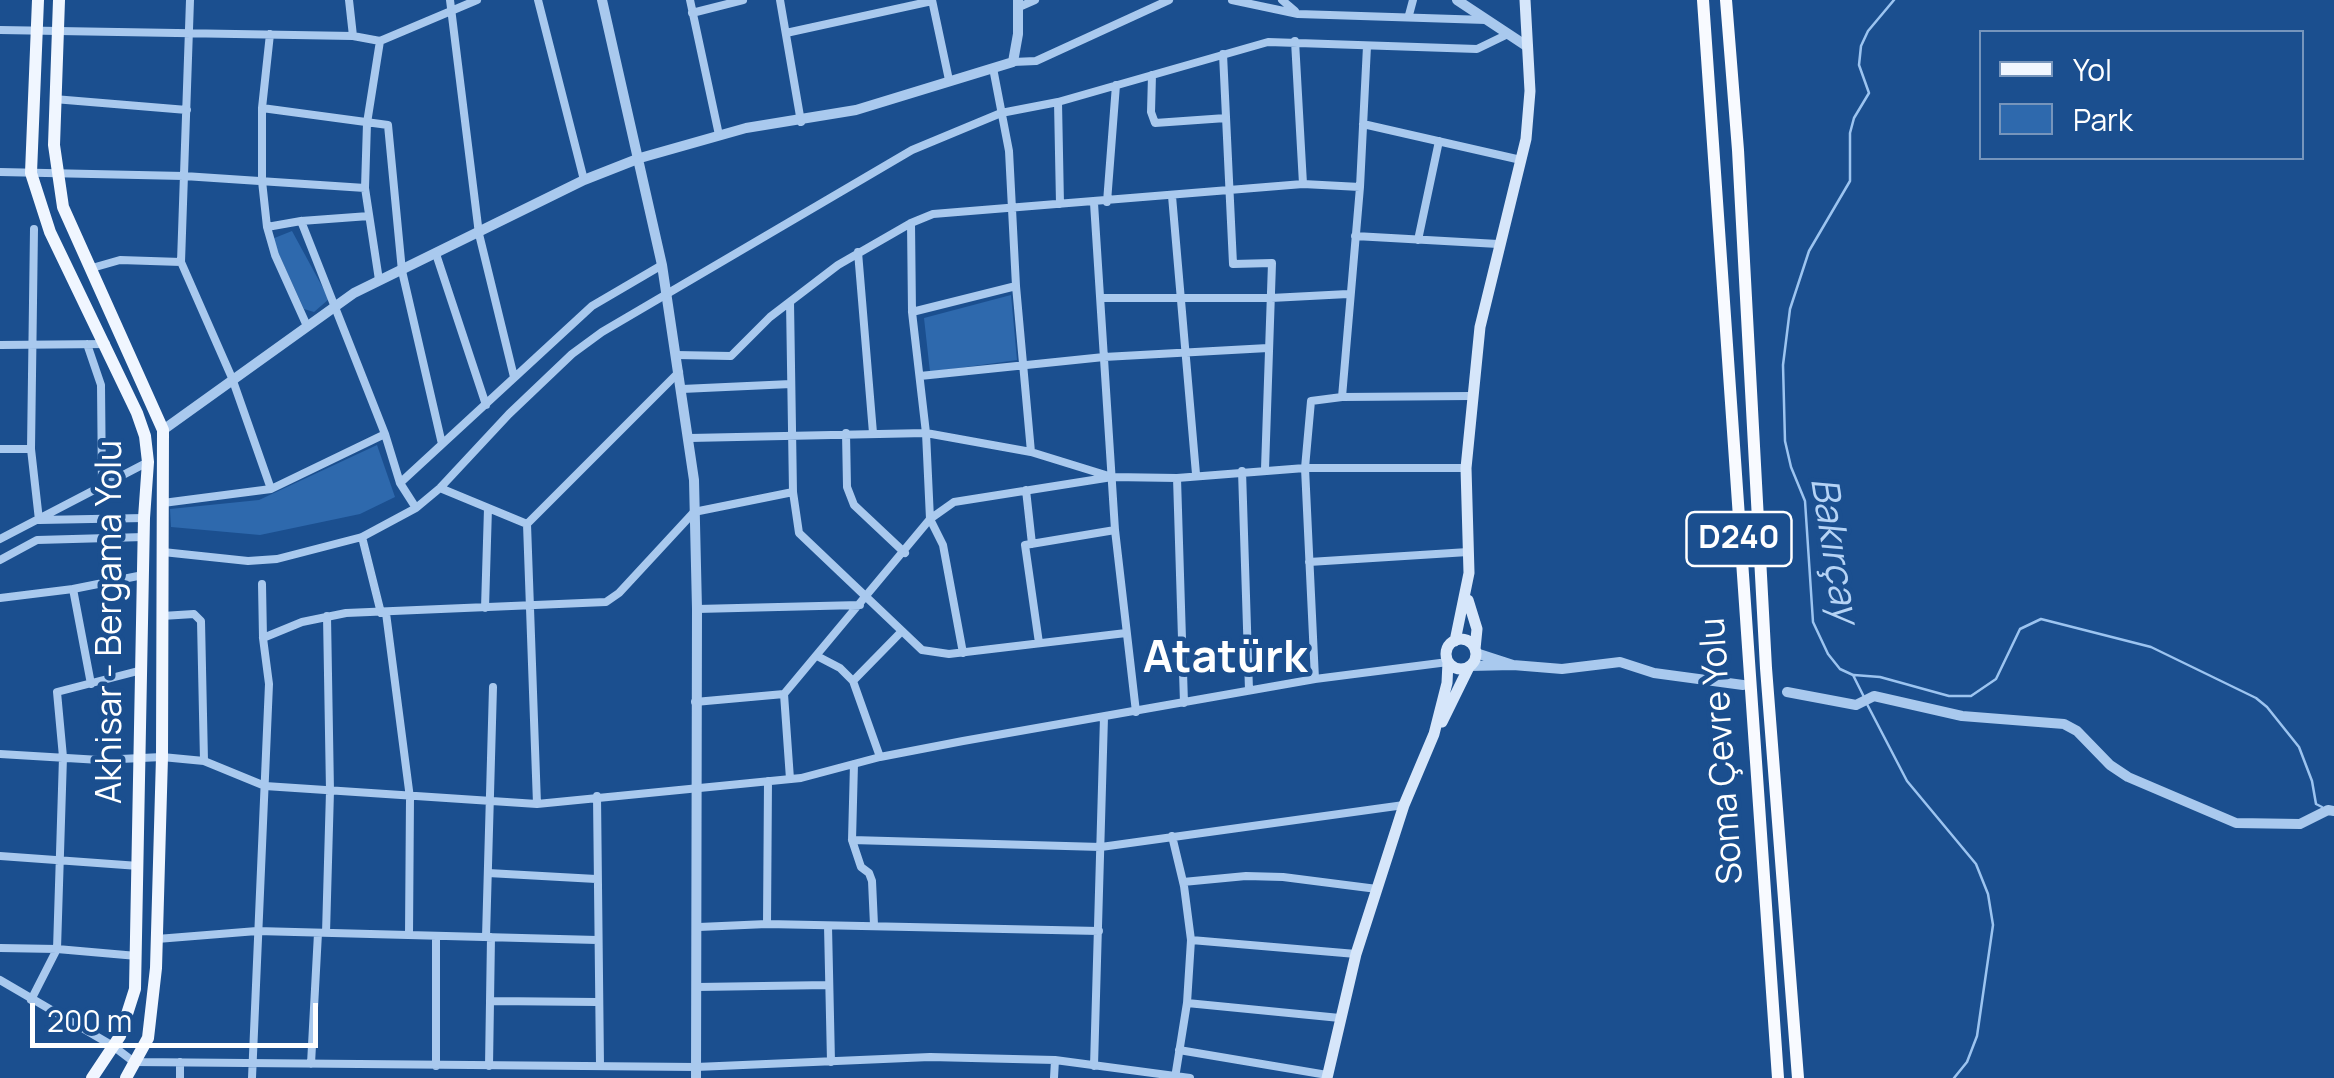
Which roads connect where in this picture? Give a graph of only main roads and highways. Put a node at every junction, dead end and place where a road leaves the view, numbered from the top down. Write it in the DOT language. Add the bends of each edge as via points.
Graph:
graph roads {
  1 [pos="38,0"];
  2 [pos="59,0"];
  3 [pos="1525,0"];
  4 [pos="1702,0"];
  5 [pos="1726,0"];
  6 [pos="1467,591"];
  7 [pos="1455,640"];
  8 [pos="1474,656"];
  9 [pos="1448,662"];
  10 [pos="1434,734"];
  11 [pos="1327,1077"];
  12 [pos="92,1078"];
  13 [pos="126,1078"];
  14 [pos="1778,1078"];
  15 [pos="1798,1078"];
  1 -- 12 [label="main road, Akhisar - Bergama Yolu" via="31,172 50,232 141,424 148,462 137,956 128,1015"];
  2 -- 13 [label="main road, Akhisar - Bergama Yolu" via="54,99 63,208 163,430 153,1017"];
  3 -- 6 [label="main road" via="1526,139 1480,326 1471,396"];
  4 -- 14 [label="highway, Soma Çevre Yolu / D240"];
  5 -- 15 [label="highway, Soma Çevre Yolu / D240"];
  6 -- 7 [label="main road"];
  6 -- 8 [label="main road"];
  7 -- 8 [label="main road" via="1469,642"];
  7 -- 9 [label="main road"];
  8 -- 9 [label="main road" via="1456,668"];
  8 -- 10 [label="main road"];
  9 -- 10 [label="main road"];
  10 -- 11 [label="main road" via="1356,954"];
}
